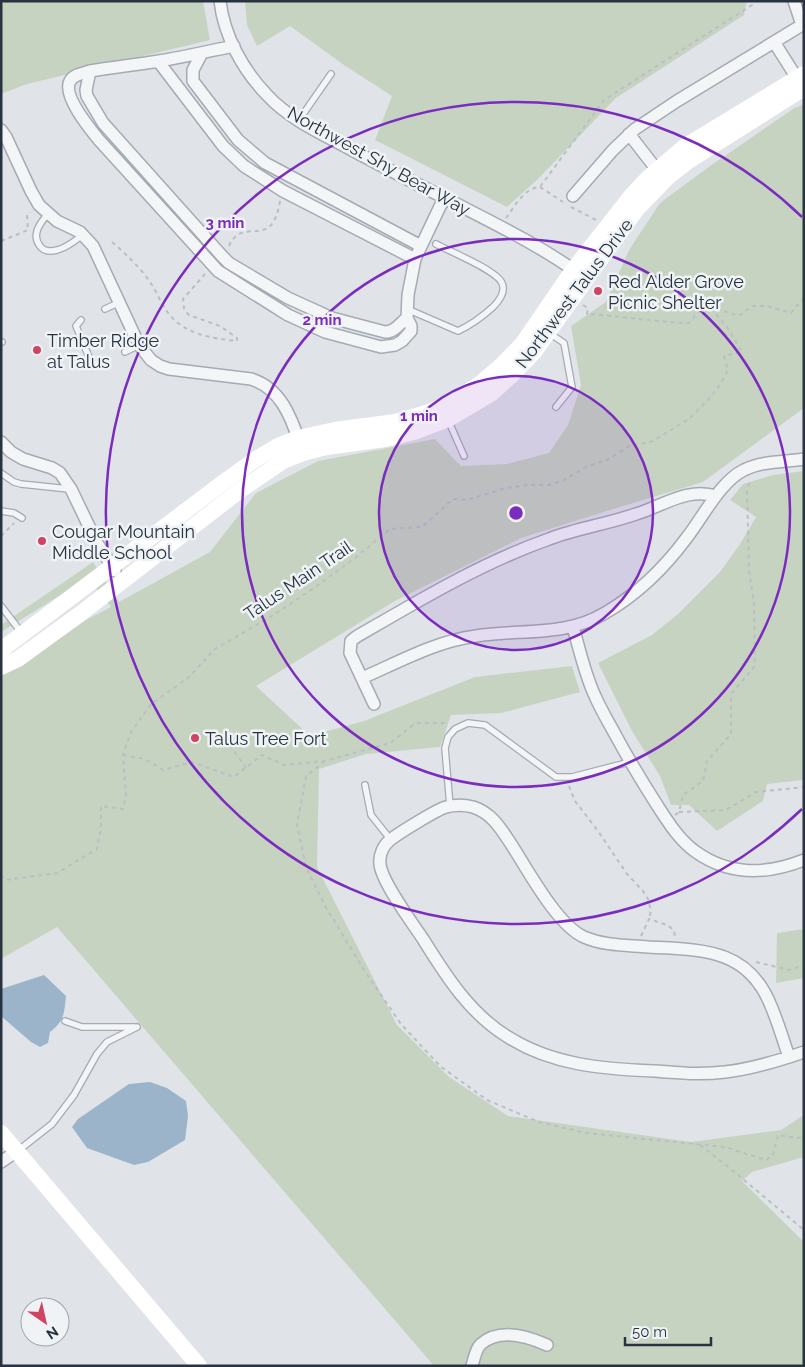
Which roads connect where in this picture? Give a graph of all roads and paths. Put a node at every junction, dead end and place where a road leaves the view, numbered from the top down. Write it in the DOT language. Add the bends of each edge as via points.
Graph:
graph roads {
  1 [pos="220,1"];
  2 [pos="752,1"];
  3 [pos="794,1"];
  4 [pos="803,25"];
  5 [pos="774,42"];
  6 [pos="234,46"];
  7 [pos="202,53"];
  8 [pos="158,61"];
  9 [pos="90,71"];
  10 [pos="330,74"];
  11 [pos="802,82"];
  12 [pos="298,120"];
  13 [pos="1,130"];
  14 [pos="629,134"];
  15 [pos="657,170"];
  16 [pos="283,191"];
  17 [pos="573,196"];
  18 [pos="444,198"];
  19 [pos="32,210"];
  20 [pos="48,214"];
  21 [pos="500,225"];
  22 [pos="83,235"];
  23 [pos="1,241"];
  24 [pos="112,242"];
  25 [pos="436,244"];
  26 [pos="421,246"];
  27 [pos="222,256"];
  28 [pos="415,259"];
  29 [pos="212,266"];
  30 [pos="579,274"];
  31 [pos="571,298"];
  32 [pos="804,298"];
  33 [pos="120,302"];
  34 [pos="708,306"];
  35 [pos="105,309"];
  36 [pos="407,314"];
  37 [pos="81,320"];
  38 [pos="548,332"];
  39 [pos="139,345"];
  40 [pos="125,352"];
  41 [pos="101,363"];
  42 [pos="556,407"];
  43 [pos="448,419"];
  44 [pos="1,442"];
  45 [pos="300,445"];
  46 [pos="464,456"];
  47 [pos="804,459"];
  48 [pos="1,472"];
  49 [pos="751,474"];
  50 [pos="71,489"];
  51 [pos="716,496"];
  52 [pos="1,511"];
  53 [pos="18,520"];
  54 [pos="1,536"];
  55 [pos="112,567"];
  56 [pos="123,581"];
  57 [pos="1,606"];
  58 [pos="574,628"];
  59 [pos="23,634"];
  60 [pos="33,648"];
  61 [pos="1,650"];
  62 [pos="1,667"];
  63 [pos="362,678"];
  64 [pos="374,704"];
  65 [pos="468,723"];
  66 [pos="195,738"];
  67 [pos="123,755"];
  68 [pos="630,762"];
  69 [pos="246,768"];
  70 [pos="566,778"];
  71 [pos="365,785"];
  72 [pos="804,787"];
  73 [pos="450,806"];
  74 [pos="679,812"];
  75 [pos="667,820"];
  76 [pos="390,840"];
  77 [pos="804,860"];
  78 [pos="1,875"];
  79 [pos="649,919"];
  80 [pos="640,936"];
  81 [pos="675,939"];
  82 [pos="751,963"];
  83 [pos="804,965"];
  84 [pos="65,1021"];
  85 [pos="804,1052"];
  86 [pos="789,1057"];
  87 [pos="1,1133"];
  88 [pos="698,1144"];
  89 [pos="17,1152"];
  90 [pos="1,1162"];
  91 [pos="804,1230"];
  92 [pos="547,1345"];
  93 [pos="199,1366"];
  94 [pos="472,1366"];
  1 -- 6 [label="street, Northwest Shy Bear Way"];
  2 -- 21 [label="path" via="752,5 604,100 540,187 526,192"];
  3 -- 4 [label="street"];
  4 -- 5 [label="street"];
  5 -- 11 [label="street"];
  5 -- 14 [label="street" via="649,118"];
  6 -- 7 [label="street"];
  6 -- 12 [label="street, Northwest Shy Bear Way" via="250,75 267,95"];
  7 -- 8 [label="street"];
  7 -- 26 [label="street" via="193,70 193,81 238,140 275,170"];
  8 -- 9 [label="street"];
  8 -- 16 [label="street" via="223,146 244,166"];
  9 -- 27 [label="street" via="87,96 103,123"];
  9 -- 29 [label="street" via="74,77 68,89 84,121"];
  10 -- 12 [label="lane"];
  11 -- 15 [label="street, Northwest Talus Drive" via="684,147"];
  11 -- 30 [label="street, Northwest Talus Drive" via="668,177"];
  12 -- 18 [label="street, Northwest Shy Bear Way"];
  13 -- 20 [label="street" via="31,191"];
  14 -- 15 [label="street"];
  14 -- 17 [label="street"];
  15 -- 30 [label="street, Northwest Talus Drive" via="632,195"];
  16 -- 27 [label="path" via="273,224 266,230 240,232"];
  16 -- 28 [label="street"];
  18 -- 21 [label="street, Northwest Shy Bear Way"];
  18 -- 26 [label="street"];
  19 -- 23 [label="path" via="27,215 28,230"];
  20 -- 22 [label="street"];
  20 -- 22 [label="lane" via="36,235 44,250 61,248"];
  21 -- 30 [label="street, Northwest Shy Bear Way"];
  22 -- 33 [label="street" via="99,256"];
  24 -- 29 [label="path" via="140,269 163,307 181,326 204,336 237,341 220,326 184,309 184,299"];
  25 -- 36 [label="lane" via="496,275 503,285 503,293 487,312 458,331"];
  26 -- 28 [label="street"];
  27 -- 36 [label="street" via="288,298 332,318 390,332"];
  28 -- 36 [label="street"];
  29 -- 36 [label="street" via="288,315 325,332 381,347 395,345 411,331"];
  30 -- 31 [label="street, Northwest Talus Drive"];
  30 -- 45 [label="street, Northwest Talus Drive" via="503,364 462,396 440,408 395,422 335,430"];
  31 -- 34 [label="path" via="588,308 587,314 664,322 689,323"];
  31 -- 38 [label="street, Northwest Talus Drive"];
  32 -- 34 [label="path" via="791,313 767,306 752,306 740,316"];
  33 -- 35 [label="lane"];
  33 -- 39 [label="street"];
  34 -- 67 [label="path, Talus Main Trail" via="727,327 742,352 724,356 728,370 708,401 689,419 651,442 629,446 609,460 586,467 562,481 506,488 467,500 453,499 422,527 390,529 312,590 215,649 188,678 151,704 131,732"];
  37 -- 41 [label="lane" via="76,326 89,358 96,364"];
  38 -- 42 [label="lane" via="564,343 572,387"];
  38 -- 43 [label="street, Northwest Talus Drive" via="534,352 492,393"];
  39 -- 40 [label="lane"];
  39 -- 45 [label="street" via="151,360 169,369 261,382 281,402"];
  43 -- 45 [label="street, Northwest Talus Drive" via="406,434 326,446"];
  43 -- 46 [label="lane"];
  44 -- 50 [label="street" via="23,459 60,473"];
  45 -- 55 [label="street, Northwest Talus Drive" via="278,446 256,459"];
  45 -- 56 [label="street, Northwest Talus Drive"];
  47 -- 51 [label="street" via="745,469"];
  48 -- 50 [label="lane" via="21,484"];
  49 -- 74 [label="path" via="747,492 755,666 731,694 731,734 707,761 703,781 684,795"];
  50 -- 55 [label="street"];
  51 -- 58 [label="street" via="688,537 642,587 605,614"];
  51 -- 63 [label="street" via="705,493 687,495 620,520 550,538 471,573 351,641 350,653"];
  52 -- 53 [label="lane" via="14,513"];
  53 -- 54 [label="path"];
  55 -- 56 [label="street"];
  55 -- 59 [label="street, Northwest Talus Drive"];
  56 -- 60 [label="street, Northwest Talus Drive"];
  57 -- 59 [label="lane"];
  58 -- 63 [label="street" via="475,636 449,642"];
  58 -- 68 [label="street" via="595,697"];
  59 -- 60 [label="lane"];
  59 -- 61 [label="street, Northwest Talus Drive"];
  60 -- 62 [label="street, Northwest Talus Drive"];
  63 -- 64 [label="street"];
  65 -- 69 [label="path" via="416,723 390,743 325,761 284,765 262,755"];
  65 -- 70 [label="lane" via="485,725 549,773"];
  65 -- 73 [label="lane" via="448,736 445,748"];
  66 -- 69 [label="path" via="212,732 231,747"];
  67 -- 69 [label="path" via="145,759 163,770 192,762 234,777"];
  67 -- 78 [label="path, Talus Main Trail" via="126,795 123,809 101,806 97,849 58,873 5,880"];
  68 -- 70 [label="lane"];
  68 -- 75 [label="street"];
  70 -- 79 [label="path" via="576,801 648,899"];
  71 -- 76 [label="lane" via="371,815"];
  72 -- 74 [label="path" via="756,792 726,810"];
  73 -- 76 [label="street"];
  73 -- 86 [label="street" via="472,807 498,825 557,914 581,936 607,944 701,950 741,965 765,992"];
  74 -- 75 [label="path"];
  75 -- 77 [label="street" via="696,852 740,871 780,869"];
  76 -- 86 [label="street" via="381,853 380,864 388,884 442,968 471,1007 523,1046 571,1063 696,1074 752,1068"];
  79 -- 80 [label="path"];
  79 -- 81 [label="path" via="674,930"];
  82 -- 83 [label="path" via="789,970"];
  84 -- 89 [label="lane" via="82,1027 137,1027 107,1042 52,1124"];
  85 -- 86 [label="street"];
  87 -- 89 [label="street"];
  88 -- 91 [label="path"];
  89 -- 90 [label="street"];
  89 -- 93 [label="street"];
  92 -- 94 [label="street" via="533,1339 501,1334 480,1345"];
}
